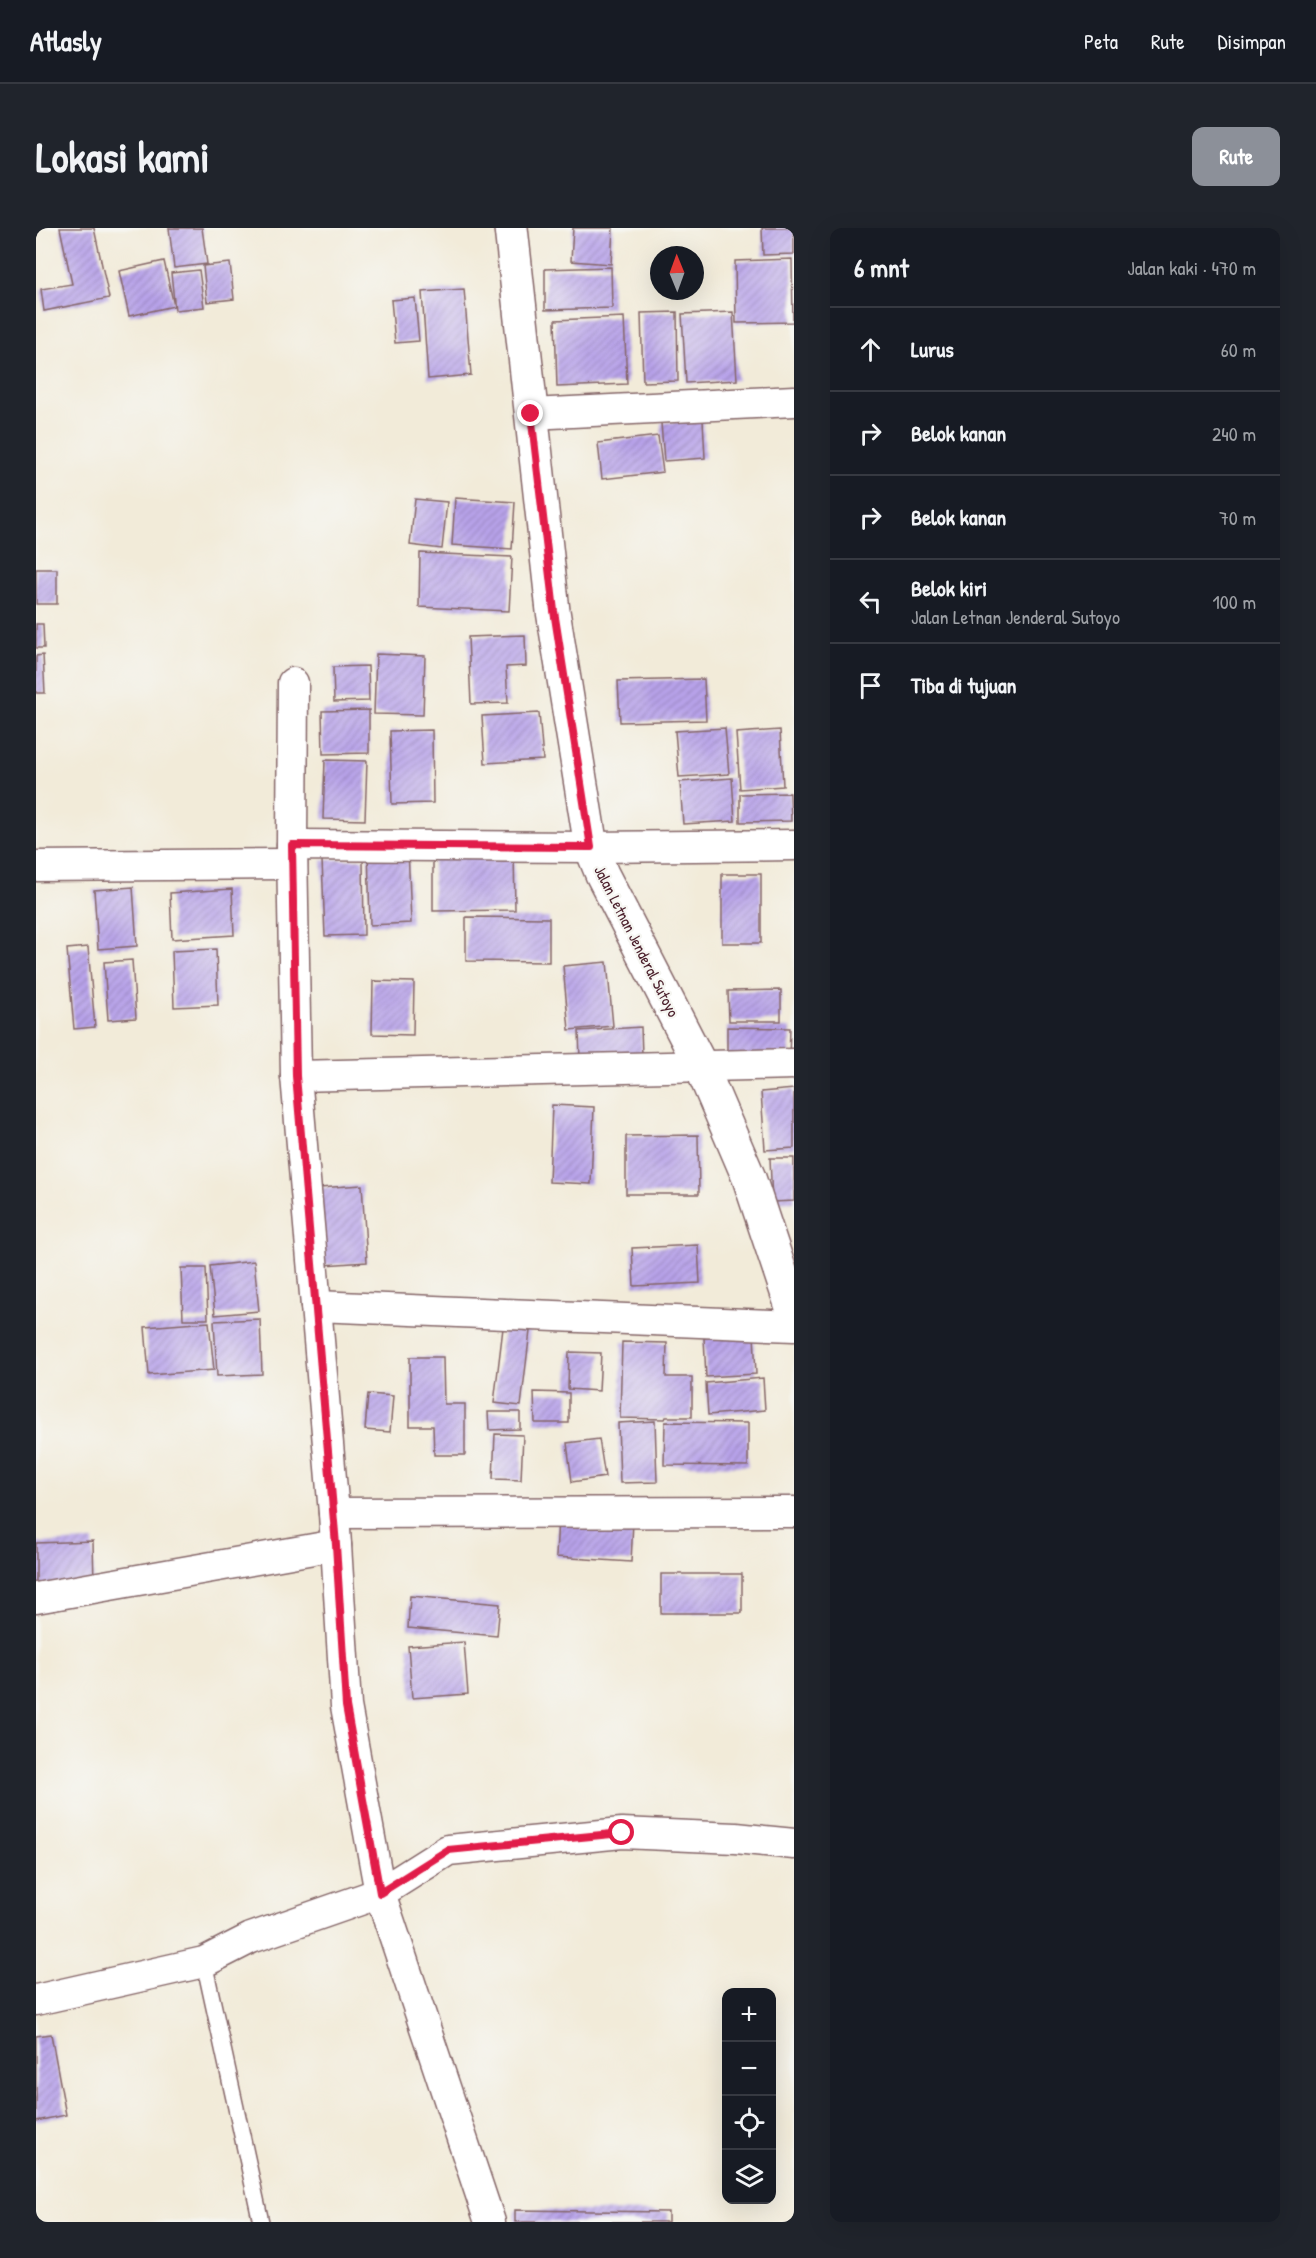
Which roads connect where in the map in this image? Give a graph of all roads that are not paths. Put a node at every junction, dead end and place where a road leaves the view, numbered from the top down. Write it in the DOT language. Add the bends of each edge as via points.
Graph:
graph roads {
  1 [pos="511,228"];
  2 [pos="794,401"];
  3 [pos="531,414"];
  4 [pos="293,683"];
  5 [pos="794,845"];
  6 [pos="591,847"];
  7 [pos="292,855"];
  8 [pos="36,866"];
  9 [pos="794,1064"];
  10 [pos="701,1066"];
  11 [pos="296,1076"];
  12 [pos="316,1306"];
  13 [pos="794,1313"];
  14 [pos="794,1326"];
  15 [pos="794,1512"];
  16 [pos="334,1513"];
  17 [pos="336,1545"];
  18 [pos="36,1598"];
  19 [pos="794,1844"];
  20 [pos="380,1893"];
  21 [pos="204,1962"];
  22 [pos="36,2000"];
  23 [pos="261,2222"];
  24 [pos="490,2222"];
  1 -- 3 [label="street, Jalan Letnan Jenderal Sutoyo"];
  2 -- 3 [label="street"];
  3 -- 6 [label="street, Jalan Letnan Jenderal Sutoyo" via="554,611"];
  4 -- 7 [label="street"];
  5 -- 6 [label="street"];
  6 -- 7 [label="street"];
  6 -- 10 [label="street, Jalan Letnan Jenderal Sutoyo"];
  7 -- 8 [label="street"];
  7 -- 11 [label="street"];
  9 -- 10 [label="street"];
  10 -- 11 [label="street"];
  10 -- 13 [label="street, Jalan Letnan Jenderal Sutoyo" via="749,1178"];
  11 -- 12 [label="street"];
  12 -- 14 [label="street"];
  12 -- 16 [label="street"];
  15 -- 16 [label="street"];
  16 -- 17 [label="street"];
  17 -- 18 [label="street"];
  17 -- 20 [label="street" via="346,1706"];
  19 -- 20 [label="street" via="622,1833 448,1850"];
  20 -- 21 [label="street" via="251,1938"];
  20 -- 24 [label="street"];
  21 -- 22 [label="street"];
  21 -- 23 [label="lane"];
}
